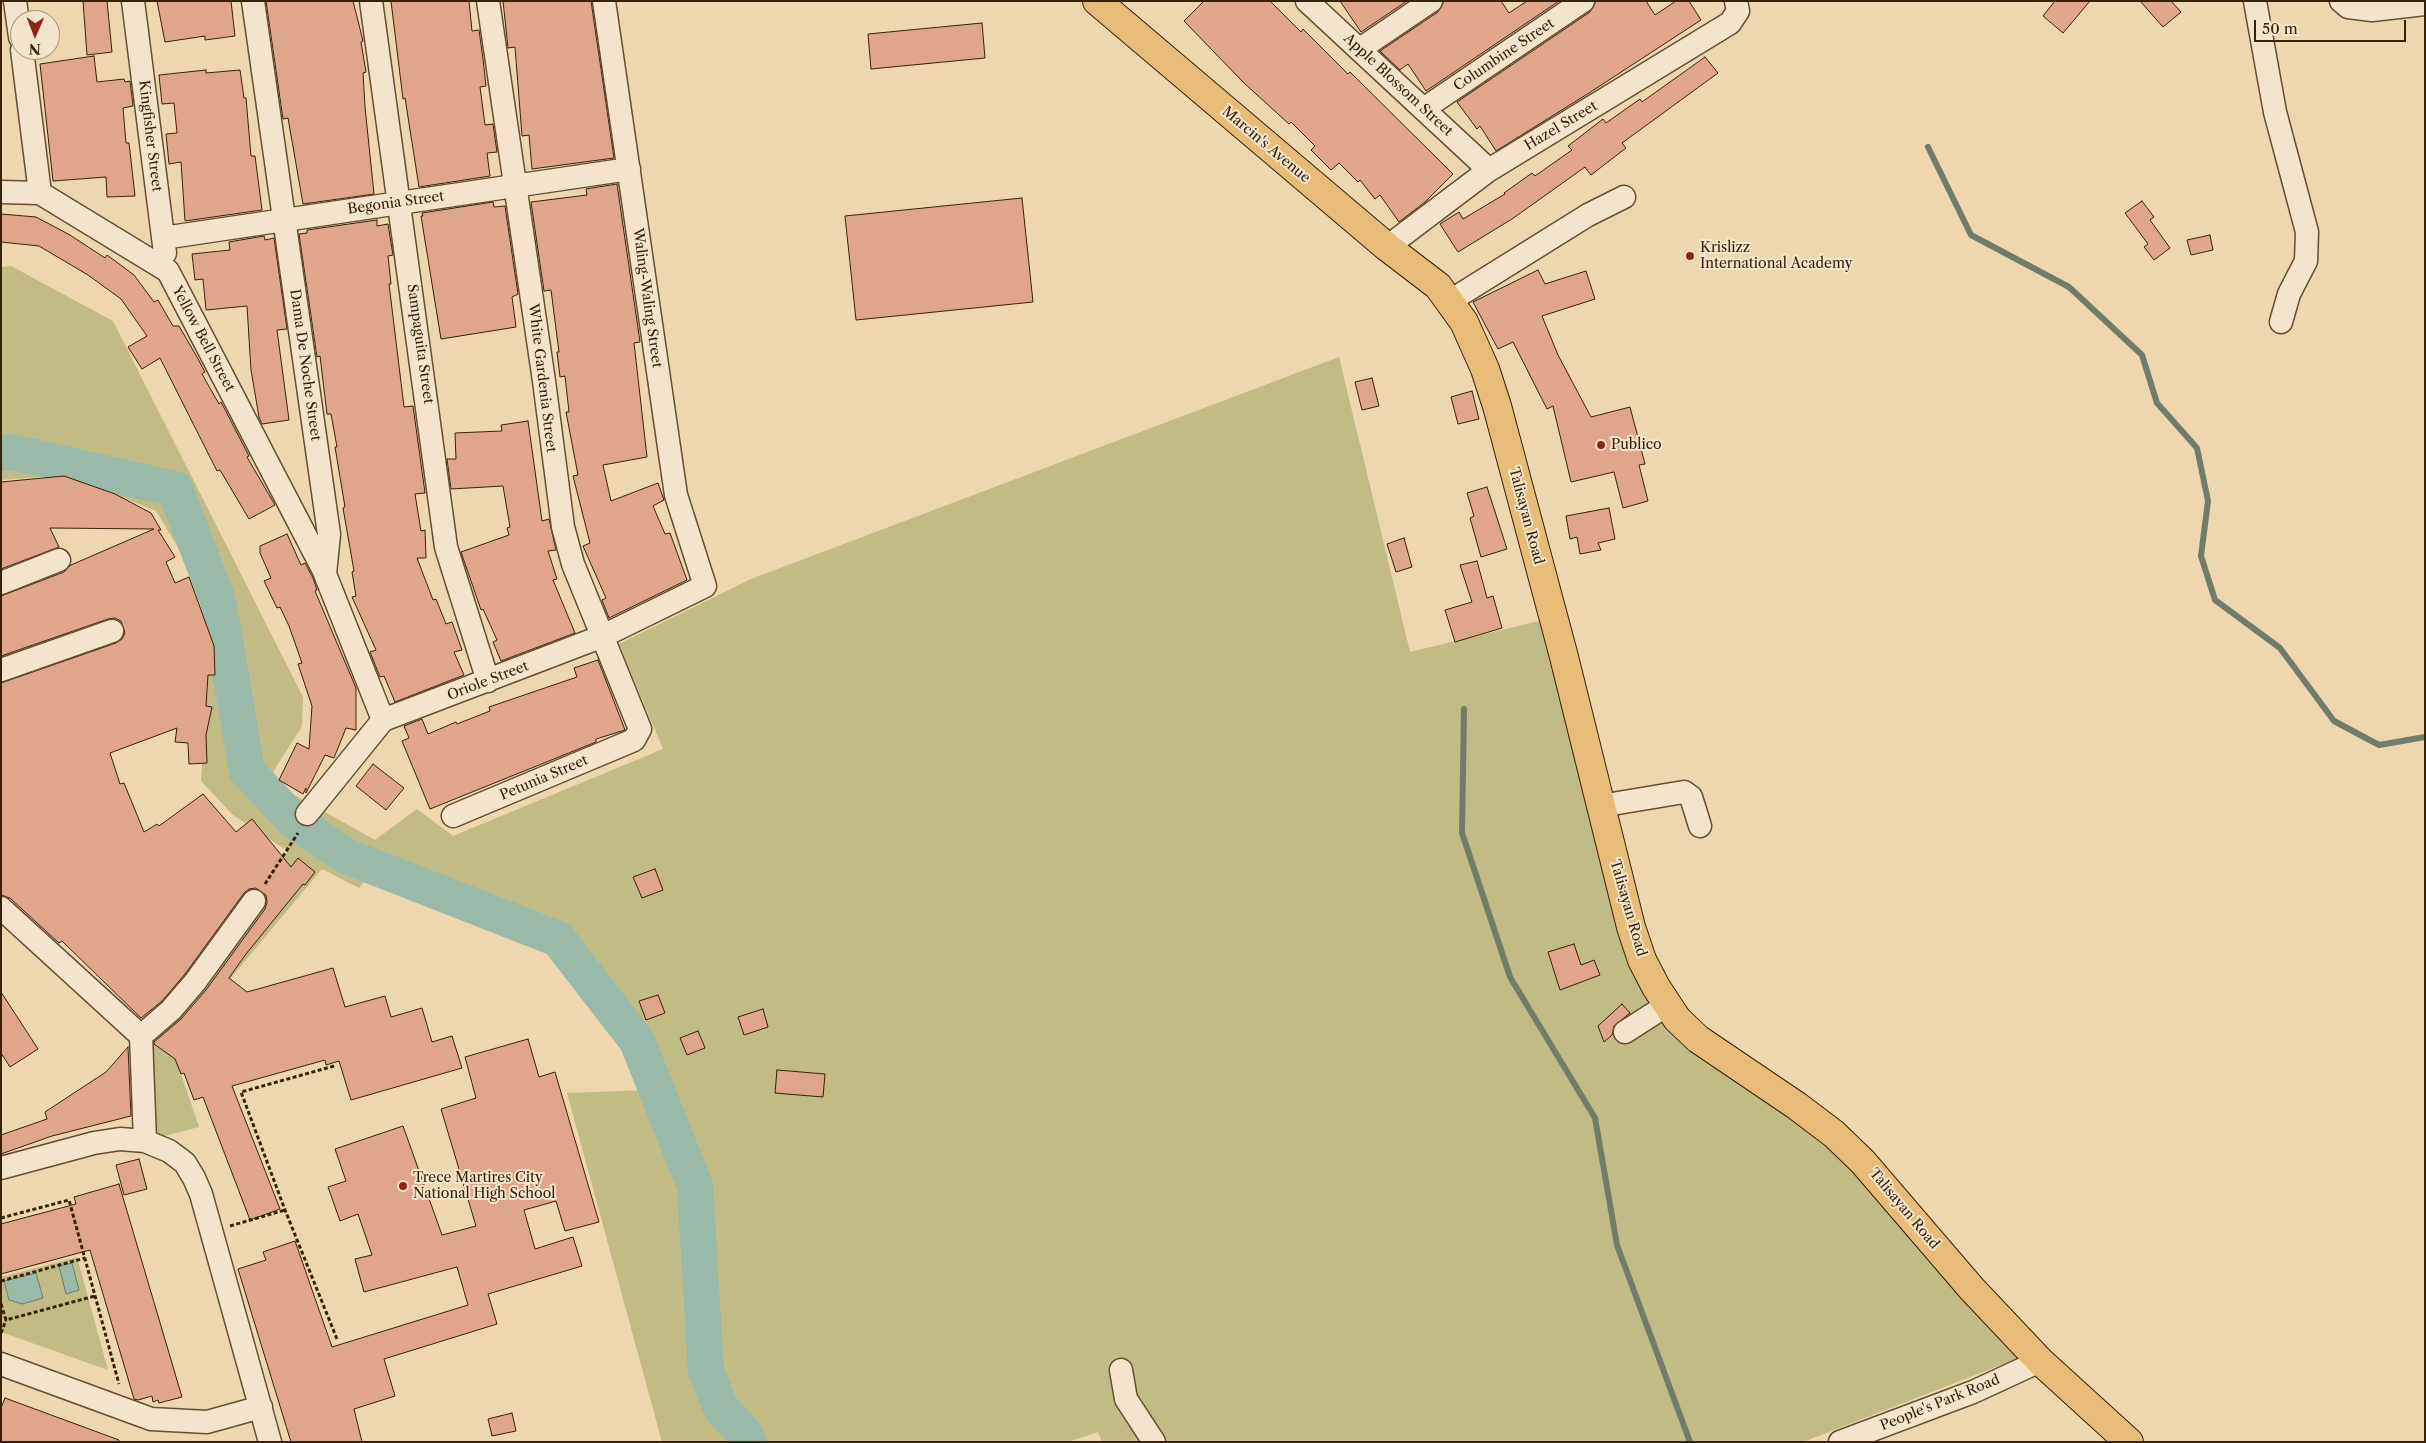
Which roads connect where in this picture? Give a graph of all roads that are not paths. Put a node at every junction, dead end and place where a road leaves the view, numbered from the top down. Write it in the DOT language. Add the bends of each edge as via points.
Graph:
graph roads {
  1 [pos="133,1"];
  2 [pos="253,1"];
  3 [pos="371,1"];
  4 [pos="488,1"];
  5 [pos="604,1"];
  6 [pos="1097,1"];
  7 [pos="1307,1"];
  8 [pos="1431,1"];
  9 [pos="1583,1"];
  10 [pos="2255,1"];
  11 [pos="2341,1"];
  12 [pos="2425,4"];
  13 [pos="1737,6"];
  14 [pos="1360,49"];
  15 [pos="23,60"];
  16 [pos="1425,108"];
  17 [pos="629,169"];
  18 [pos="1489,170"];
  19 [pos="515,186"];
  20 [pos="1,192"];
  21 [pos="40,193"];
  22 [pos="1624,197"];
  23 [pos="400,203"];
  24 [pos="284,220"];
  25 [pos="163,238"];
  26 [pos="1387,247"];
  27 [pos="168,271"];
  28 [pos="1444,294"];
  29 [pos="2281,322"];
  30 [pos="59,560"];
  31 [pos="325,574"];
  32 [pos="1,583"];
  33 [pos="702,589"];
  34 [pos="112,631"];
  35 [pos="603,636"];
  36 [pos="1,670"];
  37 [pos="488,682"];
  38 [pos="383,720"];
  39 [pos="634,740"];
  40 [pos="1600,806"];
  41 [pos="307,814"];
  42 [pos="453,816"];
  43 [pos="1700,826"];
  44 [pos="254,901"];
  45 [pos="1,908"];
  46 [pos="1667,1005"];
  47 [pos="1625,1032"];
  48 [pos="141,1036"];
  49 [pos="146,1141"];
  50 [pos="1,1168"];
  51 [pos="2040,1361"];
  52 [pos="1,1364"];
  53 [pos="1121,1370"];
  54 [pos="261,1407"];
  55 [pos="270,1442"];
  56 [pos="1154,1442"];
  57 [pos="1840,1442"];
  58 [pos="2129,1442"];
  1 -- 25 [label="street, Kingfisher Street"];
  2 -- 24 [label="street, Dama De Noche Street"];
  3 -- 23 [label="street, Sampaguita Street"];
  4 -- 19 [label="street, White Gardenia Street"];
  5 -- 17 [label="street, Waling-Waling Street"];
  6 -- 26 [label="main road, Marcin's Avenue"];
  7 -- 14 [label="street, Apple Blossom Street"];
  8 -- 14 [label="street"];
  9 -- 16 [label="street, Columbine Street"];
  10 -- 29 [label="street" via="2275,112 2307,232 2306,261"];
  11 -- 12 [label="street" via="2348,7 2372,10"];
  13 -- 18 [label="street, Hazel Street" via="1730,23"];
  14 -- 16 [label="street, Apple Blossom Street"];
  15 -- 21 [label="street"];
  16 -- 18 [label="street, Apple Blossom Street"];
  17 -- 19 [label="street, Begonia Street"];
  17 -- 33 [label="street, Waling-Waling Street" via="676,496 705,582"];
  18 -- 26 [label="street, Hazel Street"];
  19 -- 23 [label="street, Begonia Street"];
  19 -- 35 [label="street, White Gardenia Street" via="562,527 573,564"];
  20 -- 21 [label="street, Yellow Bell Street"];
  21 -- 27 [label="street, Yellow Bell Street"];
  22 -- 28 [label="street"];
  23 -- 24 [label="street, Begonia Street"];
  23 -- 37 [label="street, Sampaguita Street" via="446,547"];
  24 -- 25 [label="street, Begonia Street"];
  24 -- 31 [label="street, Dama De Noche Street" via="328,534"];
  25 -- 27 [label="street, Kingfisher Street"];
  26 -- 28 [label="main road, Marcin's Avenue"];
  27 -- 31 [label="street, Yellow Bell Street"];
  28 -- 40 [label="main road, Talisayan Road" via="1476,345 1496,406 1564,657"];
  30 -- 32 [label="street"];
  31 -- 38 [label="street, Dama De Noche Street"];
  33 -- 35 [label="street, Oriole Street"];
  34 -- 36 [label="street"];
  35 -- 37 [label="street, Oriole Street"];
  35 -- 39 [label="street, White Gardenia Street" via="640,727"];
  37 -- 38 [label="street, Oriole Street"];
  38 -- 41 [label="street"];
  39 -- 42 [label="street, Petunia Street"];
  40 -- 43 [label="street" via="1684,792 1691,798"];
  40 -- 46 [label="main road, Talisayan Road" via="1642,960"];
  44 -- 48 [label="street" via="195,982 171,1010"];
  45 -- 48 [label="street"];
  46 -- 47 [label="street"];
  46 -- 51 [label="main road, Talisayan Road" via="1698,1039 1840,1139"];
  48 -- 49 [label="street"];
  49 -- 50 [label="street" via="107,1140"];
  49 -- 54 [label="street" via="177,1157 190,1170 197,1184"];
  51 -- 57 [label="street, People's Park Road" via="1973,1392"];
  51 -- 58 [label="main road, Talisayan Road"];
  52 -- 54 [label="street" via="151,1419 207,1422"];
  53 -- 56 [label="street" via="1126,1399"];
  54 -- 55 [label="street"];
}
